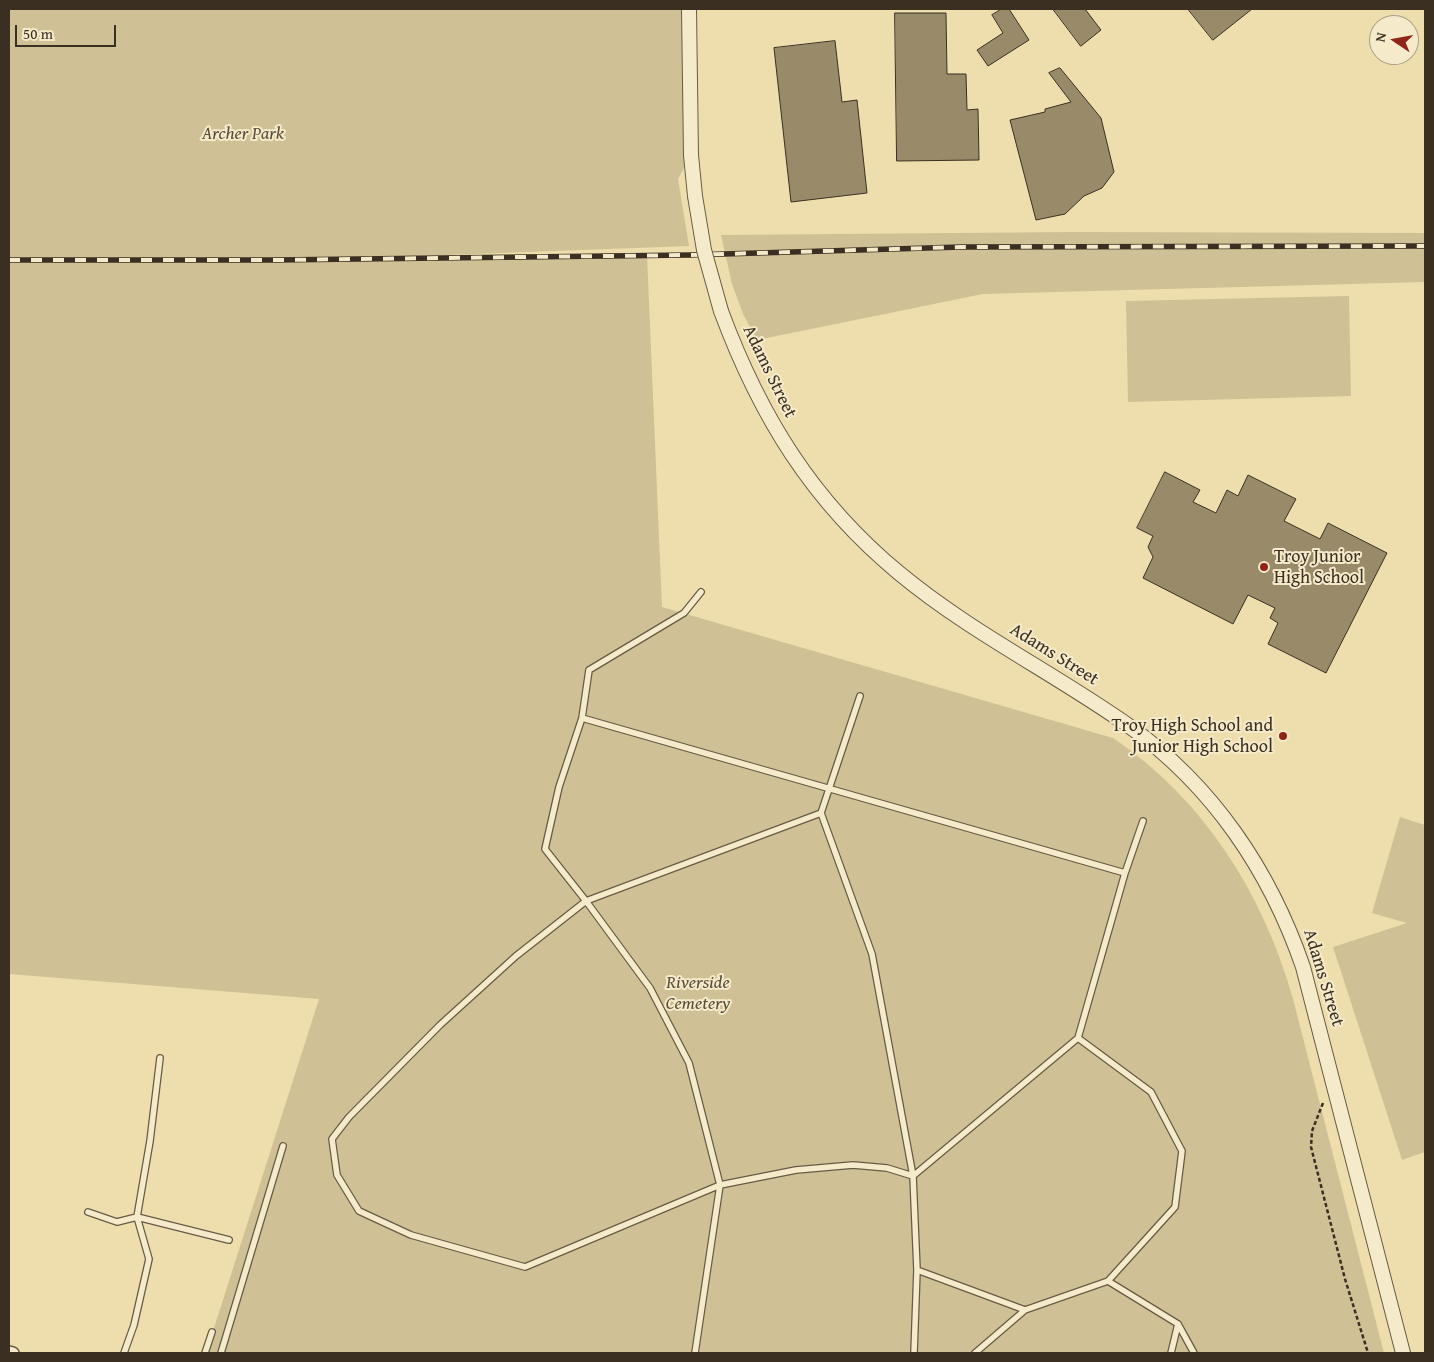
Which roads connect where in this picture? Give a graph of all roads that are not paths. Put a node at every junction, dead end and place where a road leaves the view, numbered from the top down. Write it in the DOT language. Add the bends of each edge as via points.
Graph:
graph roads {
  1 [pos="688,9"];
  2 [pos="701,592"];
  3 [pos="860,696"];
  4 [pos="582,718"];
  5 [pos="828,788"];
  6 [pos="821,813"];
  7 [pos="1143,821"];
  8 [pos="1125,873"];
  9 [pos="586,900"];
  10 [pos="1078,1038"];
  11 [pos="160,1058"];
  12 [pos="283,1146"];
  13 [pos="913,1176"];
  14 [pos="720,1185"];
  15 [pos="88,1212"];
  16 [pos="137,1217"];
  17 [pos="230,1240"];
  18 [pos="917,1270"];
  19 [pos="1108,1281"];
  20 [pos="1025,1310"];
  21 [pos="1178,1324"];
  22 [pos="212,1332"];
  23 [pos="9,1352"];
  24 [pos="13,1353"];
  25 [pos="124,1353"];
  26 [pos="205,1353"];
  27 [pos="221,1353"];
  28 [pos="694,1353"];
  29 [pos="914,1353"];
  30 [pos="974,1353"];
  31 [pos="1171,1353"];
  32 [pos="1194,1353"];
  33 [pos="1403,1353"];
  1 -- 33 [label="street, Adams Street, bridge" via="695,196 704,250 721,311 744,370 774,426 810,480 852,529 886,562 957,616 1097,704 1154,745 1200,788 1252,856 1287,924 1303,967"];
  2 -- 4 [label="lane" via="684,613 589,670"];
  3 -- 5 [label="lane"];
  4 -- 5 [label="lane"];
  4 -- 9 [label="lane" via="558,787 545,849"];
  5 -- 6 [label="lane"];
  5 -- 8 [label="lane"];
  6 -- 9 [label="lane"];
  6 -- 13 [label="lane" via="872,954"];
  7 -- 8 [label="lane"];
  8 -- 10 [label="lane"];
  9 -- 14 [label="lane" via="650,988 689,1063"];
  9 -- 14 [label="lane" via="516,956 440,1025 349,1117 332,1140 337,1175 359,1212 411,1235 525,1267"];
  10 -- 13 [label="lane"];
  10 -- 19 [label="lane" via="1151,1092 1182,1151 1176,1207"];
  11 -- 16 [label="lane"];
  12 -- 27 [label="lane"];
  13 -- 14 [label="lane" via="887,1168 853,1165 796,1170"];
  13 -- 18 [label="lane"];
  14 -- 28 [label="lane"];
  15 -- 16 [label="lane" via="117,1222"];
  16 -- 17 [label="lane"];
  16 -- 25 [label="lane" via="149,1259"];
  18 -- 20 [label="lane"];
  18 -- 29 [label="lane"];
  19 -- 20 [label="lane"];
  19 -- 21 [label="lane"];
  20 -- 30 [label="lane"];
  21 -- 31 [label="lane"];
  21 -- 32 [label="lane"];
  22 -- 26 [label="lane"];
  23 -- 24 [label="street"];
}
